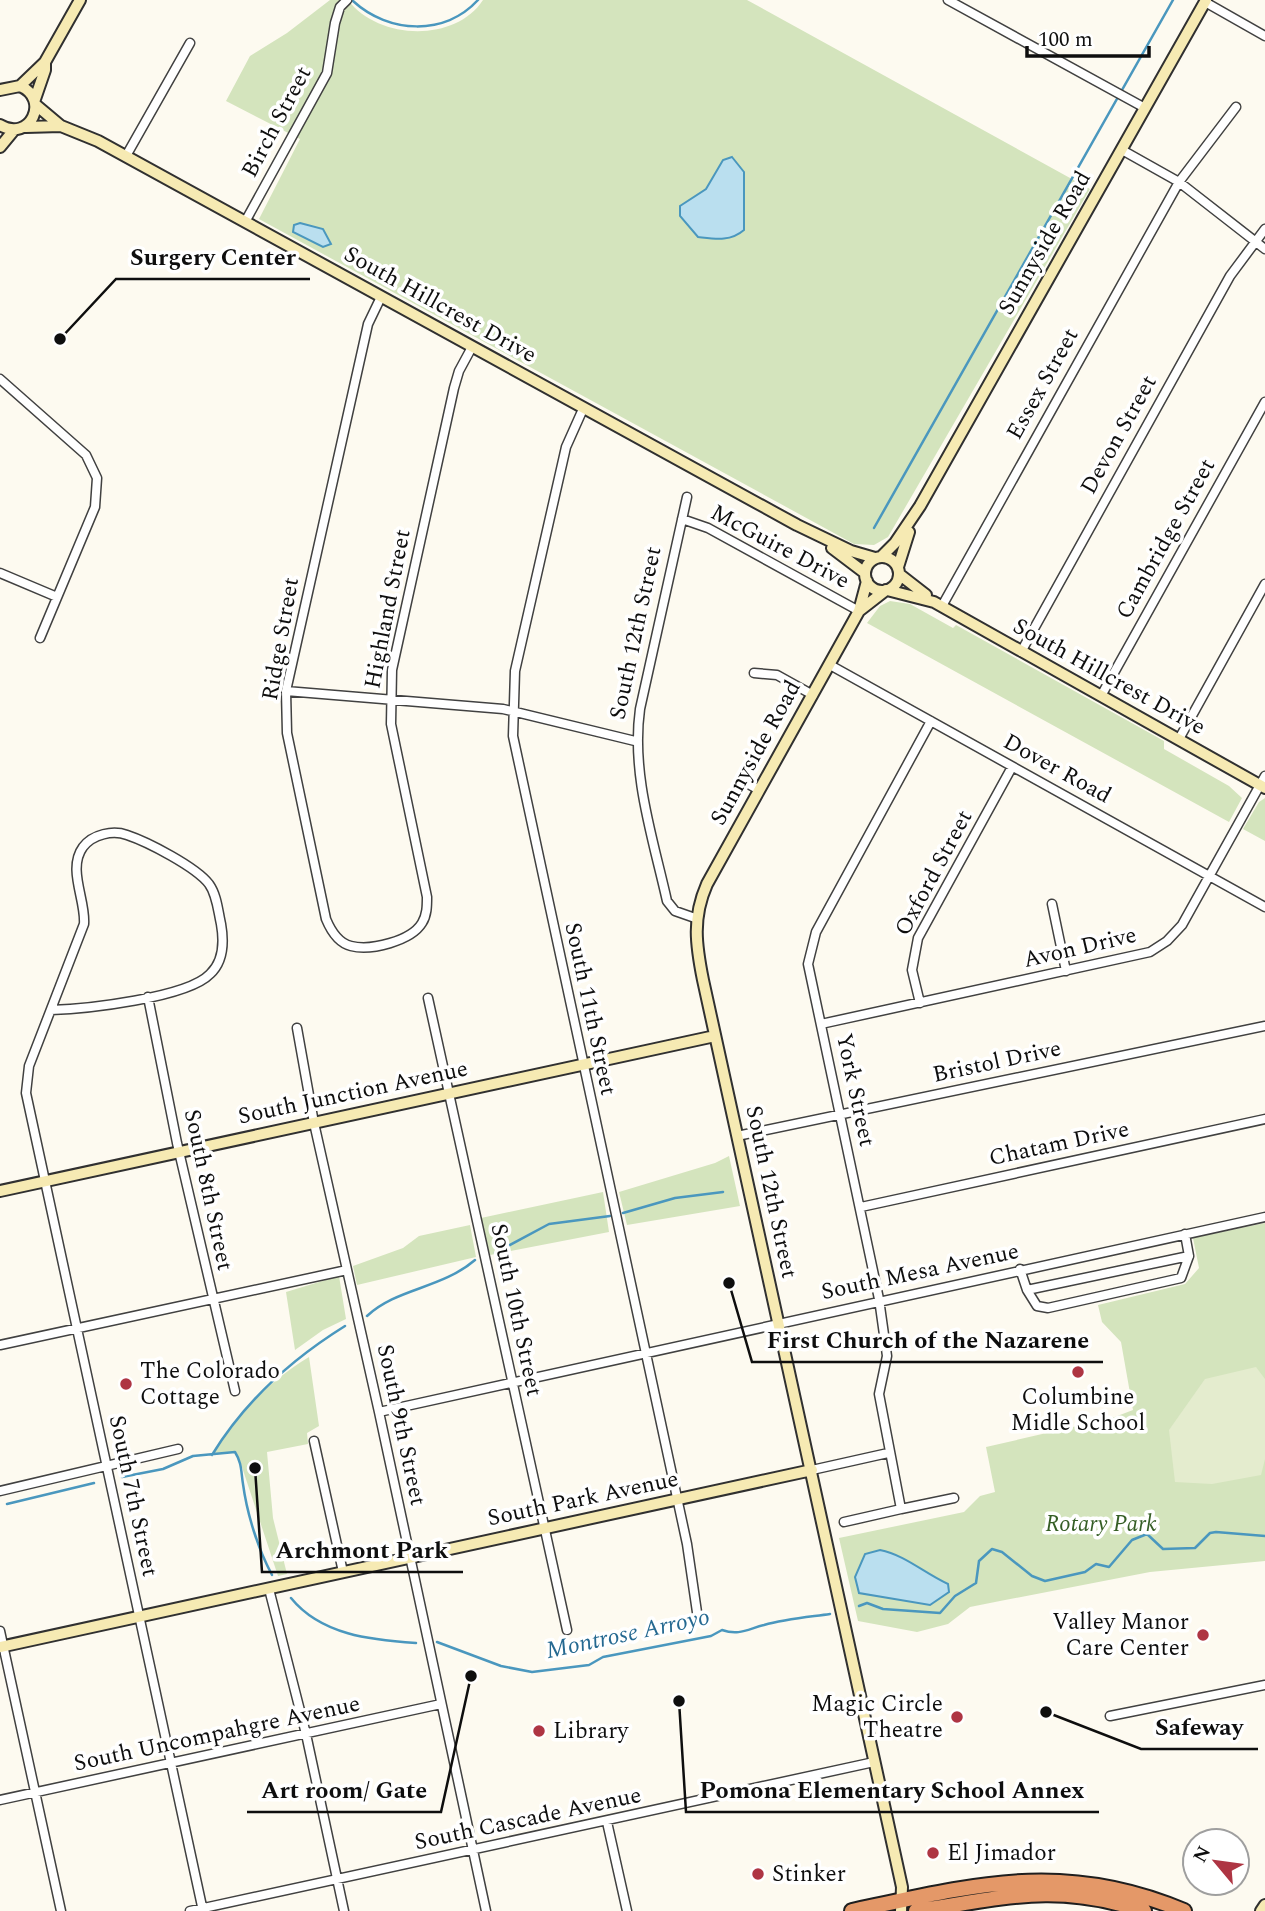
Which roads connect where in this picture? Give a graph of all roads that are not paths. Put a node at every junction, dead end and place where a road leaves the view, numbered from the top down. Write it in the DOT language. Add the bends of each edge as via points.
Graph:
graph roads {
  1 [pos="80,0"];
  2 [pos="347,0"];
  3 [pos="948,0"];
  4 [pos="1205,1"];
  5 [pos="1265,36"];
  6 [pos="190,43"];
  7 [pos="45,62"];
  8 [pos="20,86"];
  9 [pos="0,90"];
  10 [pos="35,102"];
  11 [pos="1236,107"];
  12 [pos="1145,108"];
  13 [pos="0,125"];
  14 [pos="61,125"];
  15 [pos="20,128"];
  16 [pos="0,147"];
  17 [pos="1122,150"];
  18 [pos="126,156"];
  19 [pos="1179,182"];
  20 [pos="245,222"];
  21 [pos="1265,229"];
  22 [pos="1255,240"];
  23 [pos="1265,249"];
  24 [pos="381,297"];
  25 [pos="472,347"];
  26 [pos="0,379"];
  27 [pos="1265,402"];
  28 [pos="583,408"];
  29 [pos="687,497"];
  30 [pos="920,506"];
  31 [pos="681,519"];
  32 [pos="797,525"];
  33 [pos="878,557"];
  34 [pos="899,571"];
  35 [pos="0,573"];
  36 [pos="866,577"];
  37 [pos="1265,584"];
  38 [pos="887,590"];
  39 [pos="57,597"];
  40 [pos="938,604"];
  41 [pos="859,611"];
  42 [pos="40,638"];
  43 [pos="1021,652"];
  44 [pos="830,665"];
  45 [pos="754,673"];
  46 [pos="286,691"];
  47 [pos="813,695"];
  48 [pos="1101,696"];
  49 [pos="389,700"];
  50 [pos="512,712"];
  51 [pos="931,721"];
  52 [pos="1179,739"];
  53 [pos="635,741"];
  54 [pos="1012,767"];
  55 [pos="743,781"];
  56 [pos="1263,783"];
  57 [pos="759,790"];
  58 [pos="1208,875"];
  59 [pos="1052,905"];
  60 [pos="1265,907"];
  61 [pos="695,918"];
  62 [pos="387,943"];
  63 [pos="1066,971"];
  64 [pos="148,997"];
  65 [pos="428,998"];
  66 [pos="920,1003"];
  67 [pos="51,1010"];
  68 [pos="821,1024"];
  69 [pos="1265,1026"];
  70 [pos="297,1028"];
  71 [pos="715,1036"];
  72 [pos="582,1064"];
  73 [pos="449,1094"];
  74 [pos="840,1115"];
  75 [pos="1265,1119"];
  76 [pos="314,1123"];
  77 [pos="737,1136"];
  78 [pos="180,1152"];
  79 [pos="46,1181"];
  80 [pos="0,1191"];
  81 [pos="861,1207"];
  82 [pos="1265,1217"];
  83 [pos="1185,1234"];
  84 [pos="1189,1256"];
  85 [pos="1020,1269"];
  86 [pos="347,1270"];
  87 [pos="1027,1290"];
  88 [pos="212,1298"];
  89 [pos="879,1299"];
  90 [pos="778,1324"];
  91 [pos="79,1327"];
  92 [pos="0,1345"];
  93 [pos="646,1355"];
  94 [pos="512,1382"];
  95 [pos="235,1391"];
  96 [pos="379,1412"];
  97 [pos="314,1441"];
  98 [pos="178,1449"];
  99 [pos="888,1452"];
  100 [pos="107,1465"];
  101 [pos="812,1470"];
  102 [pos="0,1491"];
  103 [pos="954,1498"];
  104 [pos="676,1500"];
  105 [pos="901,1509"];
  106 [pos="844,1522"];
  107 [pos="544,1529"];
  108 [pos="410,1558"];
  109 [pos="343,1572"];
  110 [pos="269,1588"];
  111 [pos="139,1617"];
  112 [pos="698,1619"];
  113 [pos="567,1630"];
  114 [pos="0,1631"];
  115 [pos="2,1647"];
  116 [pos="1265,1685"];
  117 [pos="441,1704"];
  118 [pos="1110,1716"];
  119 [pos="306,1734"];
  120 [pos="874,1762"];
  121 [pos="172,1763"];
  122 [pos="35,1793"];
  123 [pos="0,1800"];
  124 [pos="607,1822"];
  125 [pos="473,1851"];
  126 [pos="339,1880"];
  127 [pos="1265,1905"];
  128 [pos="901,1906"];
  129 [pos="203,1910"];
  130 [pos="61,1911"];
  131 [pos="190,1911"];
  132 [pos="344,1911"];
  133 [pos="486,1911"];
  134 [pos="627,1911"];
  135 [pos="852,1911"];
  136 [pos="916,1911"];
  137 [pos="1144,1911"];
  138 [pos="1184,1911"];
  139 [pos="1261,1911"];
  1 -- 7 [label="street"];
  2 -- 20 [label="street, Birch Street" via="335,23 327,73"];
  3 -- 12 [label="street"];
  4 -- 5 [label="street"];
  4 -- 12 [label="street, Sunnyside Road"];
  6 -- 18 [label="street"];
  7 -- 8 [label="street"];
  7 -- 10 [label="street"];
  8 -- 9 [label="street"];
  8 -- 10 [label="street, South Hillcrest Drive"];
  10 -- 14 [label="street, South Hillcrest Drive"];
  10 -- 15 [label="street" via="34,117"];
  11 -- 19 [label="street, Essex Street"];
  12 -- 17 [label="street, Sunnyside Road"];
  13 -- 15 [label="street"];
  14 -- 15 [label="street, South Hillcrest Drive"];
  14 -- 18 [label="street, South Hillcrest Drive"];
  15 -- 16 [label="street"];
  17 -- 19 [label="street"];
  17 -- 30 [label="street, Sunnyside Road"];
  18 -- 20 [label="street, South Hillcrest Drive"];
  19 -- 22 [label="street"];
  19 -- 40 [label="street, Essex Street"];
  20 -- 24 [label="street, South Hillcrest Drive"];
  21 -- 22 [label="street, Devon Street"];
  22 -- 23 [label="street"];
  22 -- 43 [label="street, Devon Street" via="1230,276"];
  24 -- 25 [label="street, South Hillcrest Drive"];
  24 -- 46 [label="street, Ridge Street" via="368,324"];
  25 -- 28 [label="street, South Hillcrest Drive"];
  25 -- 49 [label="street, Highland Street" via="454,388"];
  26 -- 39 [label="street" via="86,455 97,478 95,507"];
  27 -- 48 [label="street, Cambridge Street"];
  28 -- 32 [label="street, South Hillcrest Drive"];
  28 -- 50 [label="street, South 11th Street" via="566,447 515,671"];
  29 -- 31 [label="street, South 12th Street"];
  30 -- 33 [label="street, Sunnyside Road" via="895,543"];
  30 -- 34 [label="street, Sunnyside Road" via="902,547"];
  31 -- 41 [label="street, McGuire Drive" via="708,528"];
  31 -- 53 [label="street, South 12th Street"];
  32 -- 33 [label="street" via="851,551"];
  32 -- 36 [label="street"];
  33 -- 34 [label="street" via="891,559"];
  33 -- 36 [label="street" via="869,564"];
  34 -- 38 [label="street" via="895,584"];
  34 -- 40 [label="street"];
  35 -- 39 [label="street"];
  36 -- 38 [label="street" via="874,588"];
  36 -- 41 [label="street, Sunnyside Road"];
  37 -- 52 [label="street"];
  38 -- 40 [label="street"];
  38 -- 41 [label="street, Sunnyside Road"];
  39 -- 42 [label="street"];
  40 -- 43 [label="street, South Hillcrest Drive"];
  41 -- 44 [label="street, Sunnyside Road"];
  43 -- 48 [label="street, South Hillcrest Drive"];
  44 -- 47 [label="street, Sunnyside Road"];
  44 -- 51 [label="street, Dover Road"];
  45 -- 47 [label="street" via="777,675"];
  46 -- 49 [label="street"];
  46 -- 62 [label="street, Ridge Street" via="287,733 326,919 338,939 351,946"];
  47 -- 57 [label="street, Sunnyside Road"];
  48 -- 52 [label="street, South Hillcrest Drive"];
  49 -- 50 [label="street"];
  49 -- 62 [label="street, Highland Street" via="428,897 427,910 416,930"];
  50 -- 53 [label="street"];
  50 -- 72 [label="street, South 11th Street" via="516,758"];
  51 -- 54 [label="street, Dover Road"];
  51 -- 68 [label="street, York Street" via="813,940 808,964"];
  52 -- 56 [label="street, South Hillcrest Drive"];
  53 -- 61 [label="street, South 12th Street" via="667,901 675,911"];
  54 -- 58 [label="street, Dover Road"];
  54 -- 66 [label="street, Oxford Street" via="918,938 912,970"];
  55 -- 57 [label="street"];
  56 -- 58 [label="street, Avon Drive"];
  57 -- 61 [label="street, Sunnyside Road" via="706,884"];
  58 -- 60 [label="street, Dover Road"];
  58 -- 63 [label="street, Avon Drive" via="1182,925 1167,942 1150,952"];
  59 -- 63 [label="street"];
  61 -- 71 [label="street, South 12th Street"];
  63 -- 66 [label="street, Avon Drive"];
  64 -- 67 [label="street"];
  64 -- 67 [label="street, South 7th Street" via="194,985 211,974 221,957 223,938 215,894 198,873 126,834 109,833 83,847 77,860 84,924"];
  64 -- 78 [label="street, South 8th Street"];
  65 -- 73 [label="street, South 10th Street"];
  66 -- 68 [label="street, Avon Drive"];
  67 -- 79 [label="street, South 7th Street" via="29,1066 26,1093"];
  68 -- 74 [label="street, York Street"];
  69 -- 74 [label="street, Bristol Drive"];
  70 -- 76 [label="street, South 9th Street"];
  71 -- 72 [label="street, South Junction Avenue"];
  71 -- 77 [label="street, South 12th Street"];
  72 -- 73 [label="street, South Junction Avenue"];
  72 -- 93 [label="street, South 11th Street"];
  73 -- 76 [label="street, South Junction Avenue"];
  73 -- 94 [label="street, South 10th Street"];
  74 -- 77 [label="street, Bristol Drive"];
  74 -- 81 [label="street, York Street"];
  75 -- 81 [label="street, Chatam Drive"];
  76 -- 78 [label="street, South Junction Avenue"];
  76 -- 86 [label="street, South 9th Street"];
  77 -- 90 [label="street, South 12th Street"];
  78 -- 79 [label="street, South Junction Avenue"];
  78 -- 88 [label="street, South 8th Street"];
  79 -- 80 [label="street, South Junction Avenue"];
  79 -- 91 [label="street, South 7th Street"];
  81 -- 89 [label="street, York Street"];
  82 -- 83 [label="street, South Mesa Avenue"];
  83 -- 84 [label="street"];
  83 -- 85 [label="street, South Mesa Avenue"];
  84 -- 87 [label="street"];
  84 -- 87 [label="street" via="1181,1278 1048,1308 1037,1306"];
  85 -- 87 [label="street"];
  85 -- 89 [label="street, South Mesa Avenue"];
  86 -- 88 [label="street"];
  86 -- 96 [label="street, South 9th Street"];
  88 -- 91 [label="street"];
  88 -- 95 [label="street, South 8th Street"];
  89 -- 90 [label="street, South Mesa Avenue"];
  89 -- 99 [label="street, York Street" via="887,1356 879,1394"];
  90 -- 93 [label="street, South Mesa Avenue"];
  90 -- 101 [label="street, South 12th Street"];
  91 -- 92 [label="street"];
  91 -- 100 [label="street, South 7th Street"];
  93 -- 94 [label="street, South Mesa Avenue"];
  93 -- 104 [label="street, South 11th Street"];
  94 -- 96 [label="street, South Mesa Avenue"];
  94 -- 107 [label="street, South 10th Street"];
  96 -- 108 [label="street, South 9th Street"];
  97 -- 109 [label="street"];
  98 -- 100 [label="street"];
  99 -- 101 [label="street, South Park Avenue"];
  99 -- 105 [label="street, York Street"];
  100 -- 102 [label="street"];
  100 -- 111 [label="street, South 7th Street"];
  101 -- 104 [label="street, South Park Avenue"];
  101 -- 120 [label="street, South 12th Street"];
  103 -- 105 [label="street"];
  104 -- 107 [label="street, South Park Avenue"];
  104 -- 112 [label="street, South 11th Street" via="690,1555"];
  105 -- 106 [label="street"];
  107 -- 108 [label="street, South Park Avenue"];
  107 -- 113 [label="street, South 10th Street"];
  108 -- 109 [label="street, South Park Avenue"];
  108 -- 117 [label="street, South 9th Street"];
  109 -- 110 [label="street, South Park Avenue"];
  110 -- 111 [label="street, South Park Avenue"];
  110 -- 119 [label="street"];
  111 -- 115 [label="street, South Park Avenue"];
  111 -- 121 [label="street, South 7th Street"];
  114 -- 115 [label="street"];
  115 -- 122 [label="street"];
  116 -- 118 [label="street"];
  117 -- 119 [label="street, South Uncompahgre Avenue"];
  117 -- 125 [label="street, South 9th Street"];
  119 -- 121 [label="street, South Uncompahgre Avenue"];
  119 -- 126 [label="street"];
  120 -- 124 [label="street, South Cascade Avenue"];
  120 -- 128 [label="street, South 12th Street" via="902,1888"];
  121 -- 122 [label="street, South Uncompahgre Avenue"];
  121 -- 129 [label="street, South 7th Street"];
  122 -- 123 [label="street, South Uncompahgre Avenue"];
  122 -- 130 [label="street"];
  124 -- 125 [label="street, South Cascade Avenue"];
  124 -- 134 [label="street"];
  125 -- 126 [label="street, South Cascade Avenue"];
  125 -- 133 [label="street, South 9th Street"];
  126 -- 129 [label="street, South Cascade Avenue"];
  126 -- 132 [label="street"];
  127 -- 139 [label="street"];
  128 -- 135 [label="highway"];
  128 -- 138 [label="highway" via="986,1884 1043,1880 1115,1887"];
  129 -- 131 [label="street, South Cascade Avenue"];
  136 -- 137 [label="highway" via="1031,1893 1080,1895"];
}
